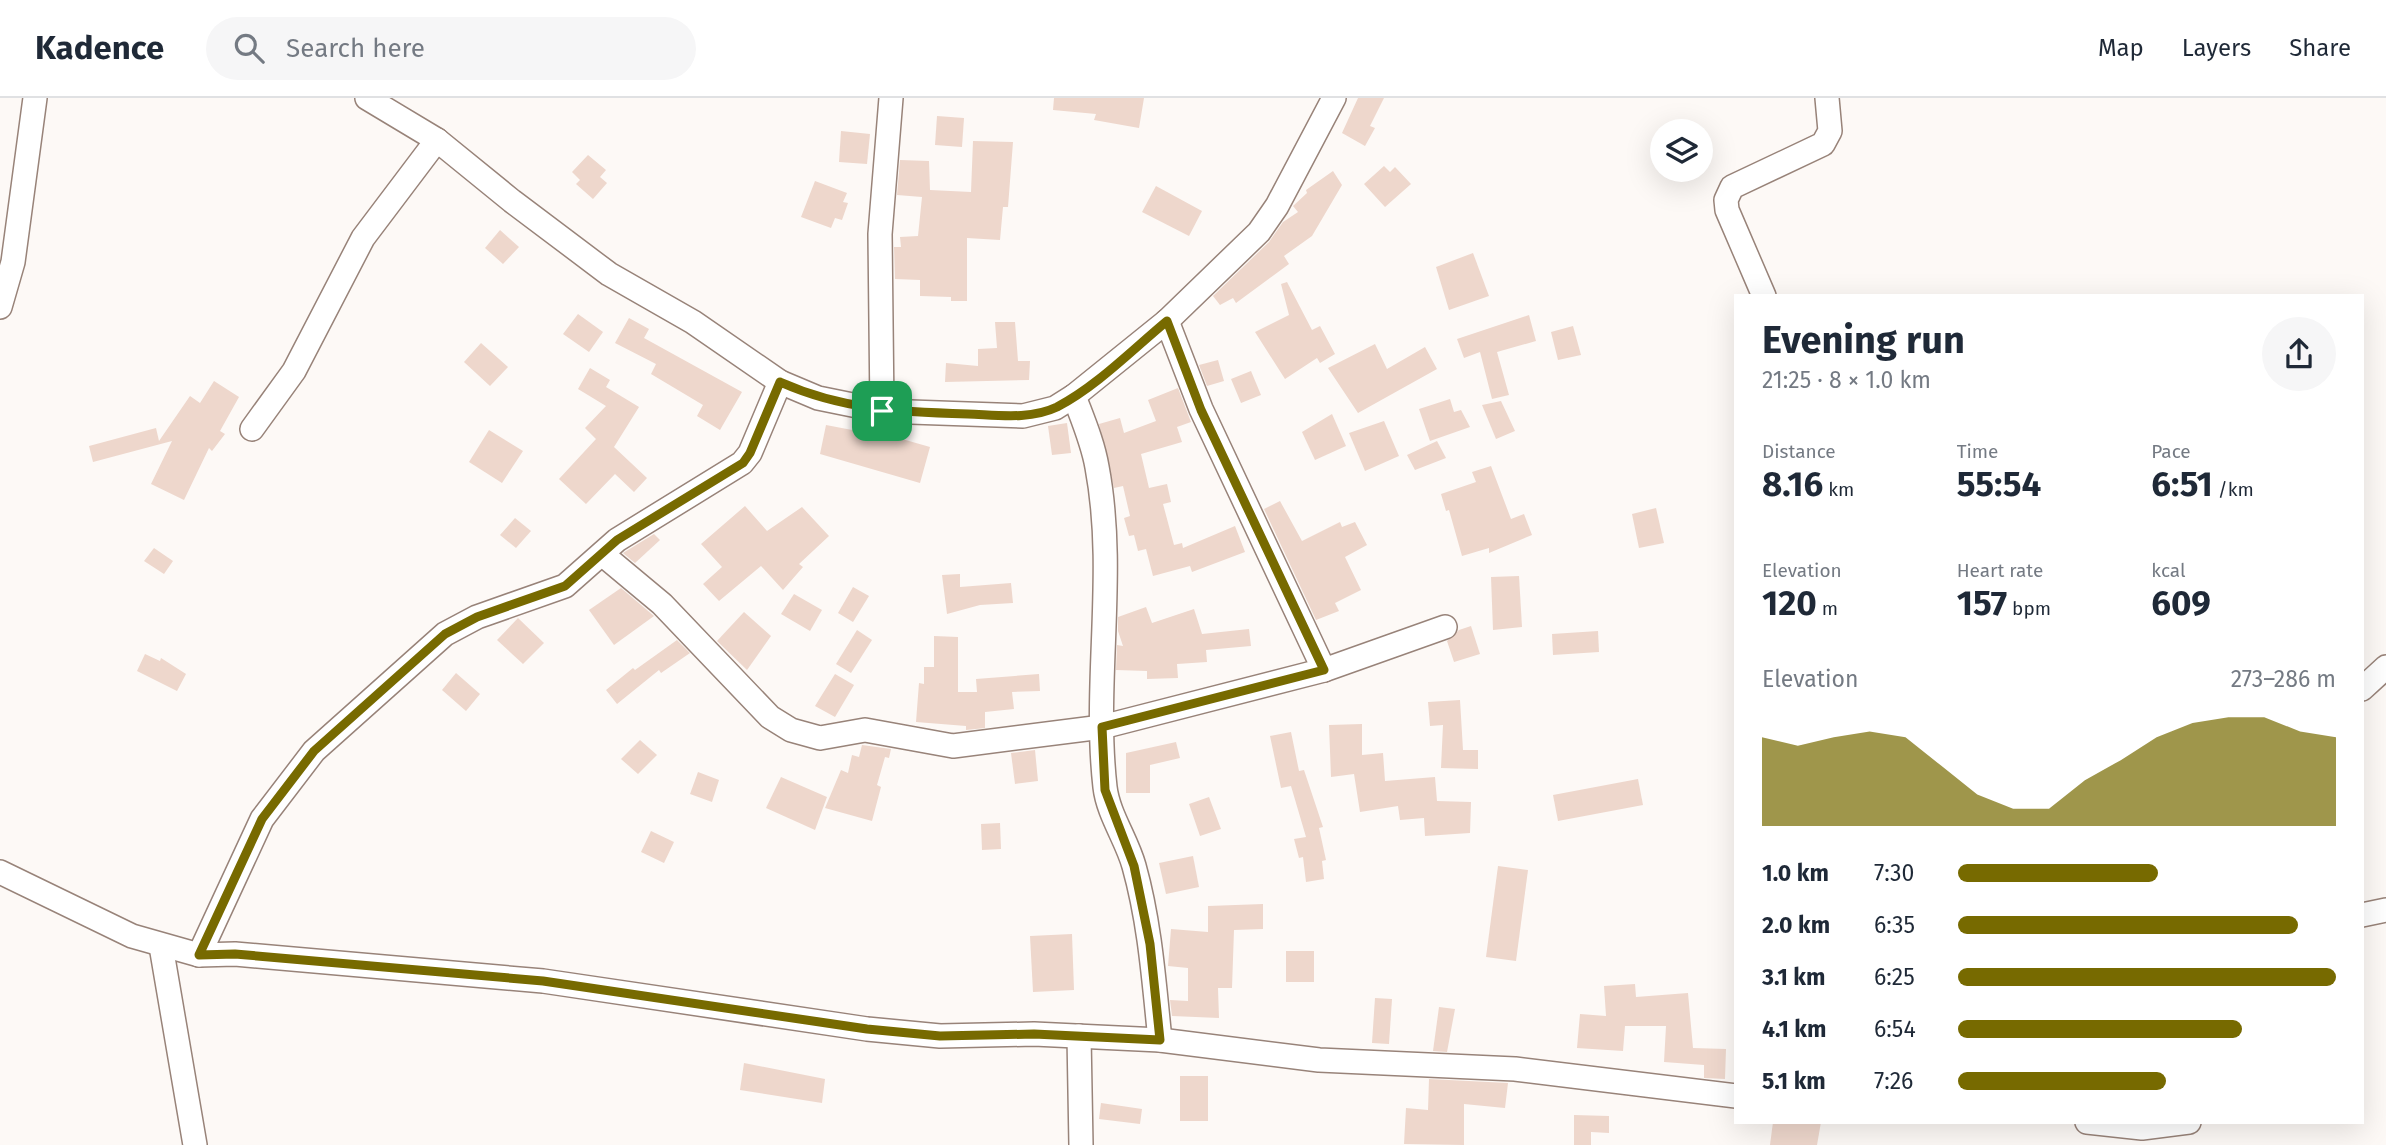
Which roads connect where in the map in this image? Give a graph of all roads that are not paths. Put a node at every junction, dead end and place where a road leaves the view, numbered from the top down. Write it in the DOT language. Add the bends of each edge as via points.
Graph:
graph roads {
  1 [pos="35,98"];
  2 [pos="367,98"];
  3 [pos="891,98"];
  4 [pos="1334,98"];
  5 [pos="1827,98"];
  6 [pos="437,140"];
  7 [pos="1763,294"];
  8 [pos="0,307"];
  9 [pos="1167,321"];
  10 [pos="780,382"];
  11 [pos="1074,396"];
  12 [pos="882,411"];
  13 [pos="252,429"];
  14 [pos="601,554"];
  15 [pos="1445,627"];
  16 [pos="2386,667"];
  17 [pos="1324,670"];
  18 [pos="2364,686"];
  19 [pos="1102,727"];
  20 [pos="0,872"];
  21 [pos="2386,910"];
  22 [pos="2364,915"];
  23 [pos="161,946"];
  24 [pos="199,955"];
  25 [pos="1079,1037"];
  26 [pos="1160,1040"];
  27 [pos="1734,1096"];
  28 [pos="2095,1124"];
  29 [pos="2182,1124"];
  30 [pos="2142,1136"];
  31 [pos="195,1145"];
  32 [pos="1081,1145"];
  1 -- 8 [label="street" via="13,262"];
  2 -- 6 [label="street"];
  3 -- 12 [label="street" via="880,234"];
  4 -- 9 [label="street" via="1259,232"];
  5 -- 7 [label="street" via="1830,131 1823,144 1731,187 1726,200"];
  6 -- 10 [label="street" via="609,274 692,322"];
  6 -- 13 [label="street" via="363,238 294,372"];
  9 -- 11 [label="street"];
  9 -- 17 [label="street" via="1201,410"];
  10 -- 12 [label="street" via="818,398"];
  10 -- 14 [label="street" via="743,463"];
  11 -- 12 [label="street" via="1055,408 1023,416"];
  11 -- 19 [label="street" via="1098,468 1103,523"];
  14 -- 19 [label="street" via="662,604 770,717 791,730 820,738 864,730 953,746"];
  14 -- 24 [label="street" via="565,586 477,617 445,634 314,751 262,819"];
  15 -- 17 [label="street"];
  16 -- 18 [label="street"];
  17 -- 19 [label="street"];
  19 -- 26 [label="street" via="1105,790 1134,866 1150,944"];
  20 -- 23 [label="street"];
  21 -- 22 [label="street"];
  23 -- 24 [label="street"];
  23 -- 31 [label="street"];
  24 -- 25 [label="street" via="235,954 543,981 940,1036"];
  25 -- 26 [label="street"];
  25 -- 32 [label="street"];
  26 -- 27 [label="street" via="1319,1060 1515,1069"];
  28 -- 30 [label="street"];
  29 -- 30 [label="street"];
}
